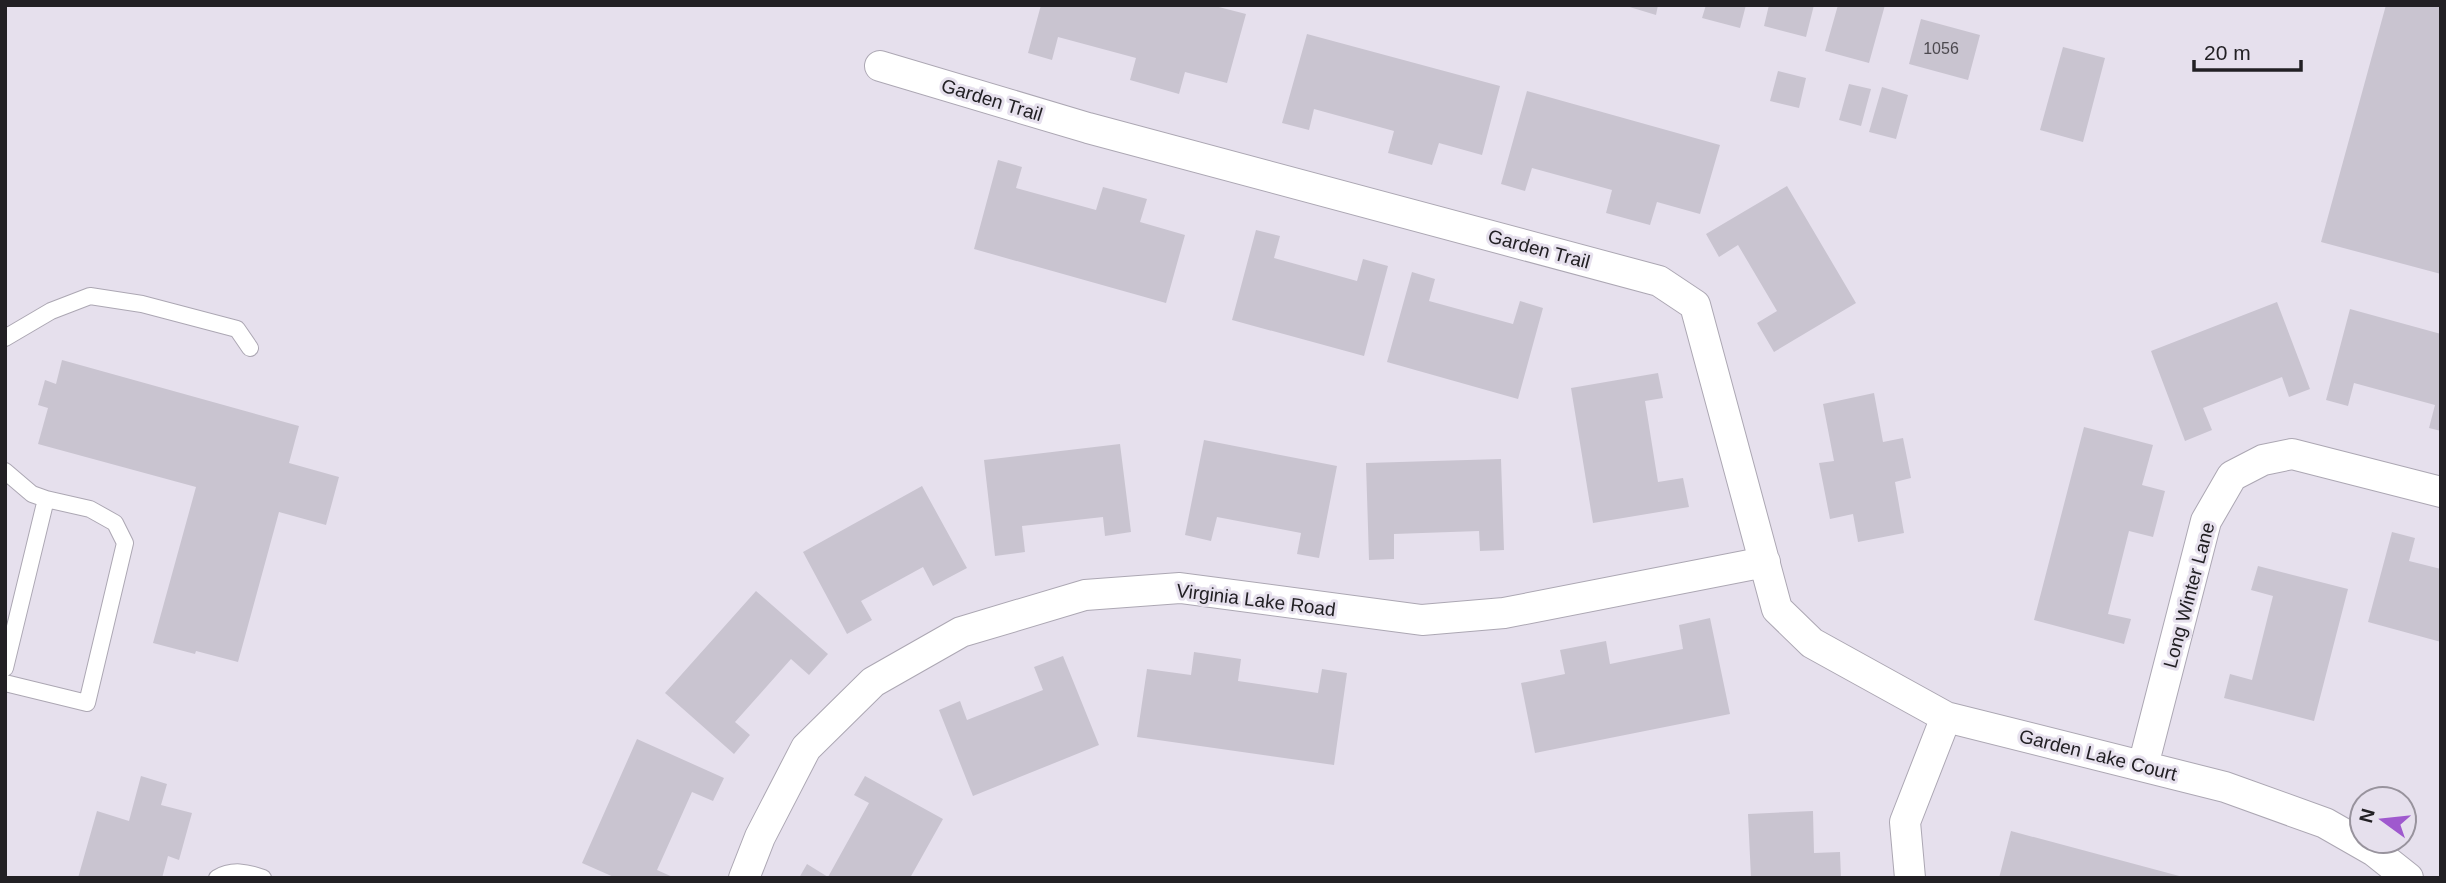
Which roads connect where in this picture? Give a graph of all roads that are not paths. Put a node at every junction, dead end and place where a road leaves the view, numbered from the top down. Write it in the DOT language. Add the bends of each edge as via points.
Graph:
graph roads {
  1 [pos="880,66"];
  2 [pos="5,338"];
  3 [pos="250,348"];
  4 [pos="5,471"];
  5 [pos="2441,492"];
  6 [pos="46,499"];
  7 [pos="1765,562"];
  8 [pos="5,668"];
  9 [pos="5,683"];
  10 [pos="1946,717"];
  11 [pos="2143,766"];
  12 [pos="217,878"];
  13 [pos="263,878"];
  14 [pos="744,878"];
  15 [pos="1910,878"];
  16 [pos="2408,878"];
  1 -- 7 [label="street, Garden Trail" via="1088,128 1659,281 1695,305"];
  2 -- 3 [label="lane" via="51,311 90,296 142,304 237,329"];
  4 -- 6 [label="lane" via="32,494"];
  5 -- 11 [label="street, Long Winter Lane" via="2291,454 2263,460 2232,476 2206,521"];
  6 -- 8 [label="lane"];
  6 -- 9 [label="lane" via="90,509 115,523 125,544 87,703"];
  7 -- 10 [label="street, Garden Trail" via="1777,609 1812,643"];
  7 -- 14 [label="street, Virginia Lake Road" via="1504,613 1422,620 1180,588 1085,595 961,632 873,682 806,748"];
  10 -- 11 [label="street, Garden Lake Court"];
  10 -- 15 [label="street" via="1905,822"];
  11 -- 16 [label="street, Garden Lake Court" via="2225,787 2325,822"];
  12 -- 13 [label="lane" via="228,872"];
}
